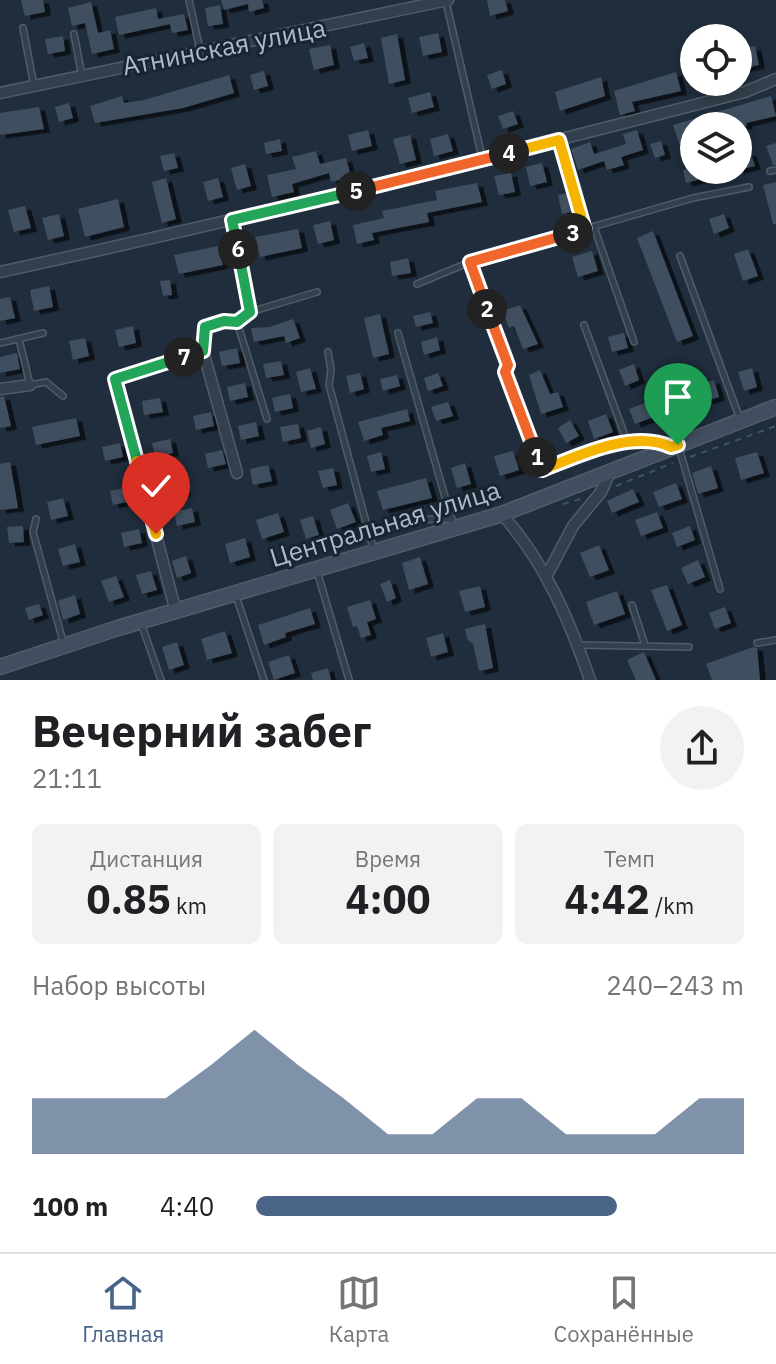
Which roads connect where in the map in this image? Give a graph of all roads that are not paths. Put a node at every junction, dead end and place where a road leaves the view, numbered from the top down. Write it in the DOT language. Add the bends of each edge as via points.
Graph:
graph roads {
  1 [pos="189,0"];
  2 [pos="392,0"];
  3 [pos="447,1"];
  4 [pos="394,13"];
  5 [pos="23,28"];
  6 [pos="74,34"];
  7 [pos="200,52"];
  8 [pos="82,76"];
  9 [pos="776,79"];
  10 [pos="34,86"];
  11 [pos="0,93"];
  12 [pos="559,140"];
  13 [pos="483,160"];
  14 [pos="749,187"];
  15 [pos="232,220"];
  16 [pos="594,227"];
  17 [pos="585,230"];
  18 [pos="680,256"];
  19 [pos="470,262"];
  20 [pos="0,272"];
  21 [pos="417,284"];
  22 [pos="317,292"];
  23 [pos="250,312"];
  24 [pos="237,322"];
  25 [pos="584,325"];
  26 [pos="43,333"];
  27 [pos="398,333"];
  28 [pos="19,339"];
  29 [pos="634,342"];
  30 [pos="0,343"];
  31 [pos="203,351"];
  32 [pos="328,352"];
  33 [pos="508,365"];
  34 [pos="30,385"];
  35 [pos="0,389"];
  36 [pos="63,396"];
  37 [pos="776,407"];
  38 [pos="267,419"];
  39 [pos="740,419"];
  40 [pos="628,444"];
  41 [pos="677,450"];
  42 [pos="542,470"];
  43 [pos="611,470"];
  44 [pos="237,473"];
  45 [pos="502,514"];
  46 [pos="36,519"];
  47 [pos="453,524"];
  48 [pos="369,535"];
  49 [pos="374,553"];
  50 [pos="317,570"];
  51 [pos="547,575"];
  52 [pos="720,589"];
  53 [pos="236,595"];
  54 [pos="632,605"];
  55 [pos="176,612"];
  56 [pos="141,622"];
  57 [pos="776,640"];
  58 [pos="757,643"];
  59 [pos="578,645"];
  60 [pos="645,645"];
  61 [pos="64,646"];
  62 [pos="689,647"];
  63 [pos="0,667"];
  64 [pos="161,680"];
  65 [pos="264,680"];
  66 [pos="349,680"];
  67 [pos="590,680"];
  1 -- 7 [label="lane"];
  2 -- 4 [label="lane"];
  3 -- 4 [label="street, Атнинская улица"];
  3 -- 13 [label="lane"];
  4 -- 7 [label="street, Атнинская улица"];
  5 -- 10 [label="lane"];
  6 -- 8 [label="lane"];
  7 -- 8 [label="street, Атнинская улица"];
  8 -- 10 [label="street, Атнинская улица"];
  9 -- 12 [label="street" via="745,92"];
  10 -- 11 [label="street, Атнинская улица"];
  12 -- 13 [label="street"];
  12 -- 17 [label="lane"];
  13 -- 15 [label="street"];
  14 -- 16 [label="lane"];
  15 -- 20 [label="street"];
  15 -- 23 [label="street"];
  16 -- 17 [label="lane"];
  16 -- 29 [label="lane"];
  17 -- 19 [label="lane"];
  18 -- 39 [label="lane"];
  19 -- 21 [label="lane"];
  19 -- 33 [label="lane"];
  22 -- 23 [label="lane"];
  23 -- 24 [label="street"];
  24 -- 31 [label="street" via="205,327"];
  24 -- 38 [label="lane"];
  25 -- 40 [label="lane"];
  26 -- 28 [label="lane"];
  27 -- 47 [label="lane"];
  28 -- 30 [label="lane"];
  28 -- 34 [label="lane"];
  31 -- 44 [label="street"];
  31 -- 55 [label="street" via="115,379"];
  32 -- 48 [label="lane" via="329,385"];
  34 -- 35 [label="street"];
  34 -- 36 [label="lane" via="46,382"];
  37 -- 39 [label="street, Центральная улица"];
  39 -- 41 [label="street, Центральная улица"];
  40 -- 41 [label="lane" via="655,440"];
  40 -- 42 [label="lane"];
  41 -- 43 [label="street, Центральная улица"];
  41 -- 52 [label="lane"];
  43 -- 45 [label="street, Центральная улица"];
  43 -- 51 [label="street"];
  45 -- 47 [label="street, Центральная улица"];
  45 -- 51 [label="street"];
  46 -- 61 [label="lane" via="33,532"];
  47 -- 48 [label="lane" via="427,517"];
  47 -- 49 [label="street, Центральная улица"];
  48 -- 49 [label="lane"];
  49 -- 50 [label="street, Центральная улица"];
  50 -- 53 [label="street, Центральная улица"];
  50 -- 66 [label="lane"];
  51 -- 59 [label="street"];
  53 -- 55 [label="street, Центральная улица"];
  53 -- 65 [label="lane"];
  54 -- 60 [label="lane"];
  55 -- 56 [label="street, Центральная улица"];
  56 -- 61 [label="street, Центральная улица"];
  56 -- 64 [label="lane"];
  57 -- 58 [label="lane"];
  59 -- 60 [label="lane"];
  59 -- 67 [label="street"];
  60 -- 62 [label="lane"];
  61 -- 63 [label="street, Центральная улица"];
}
